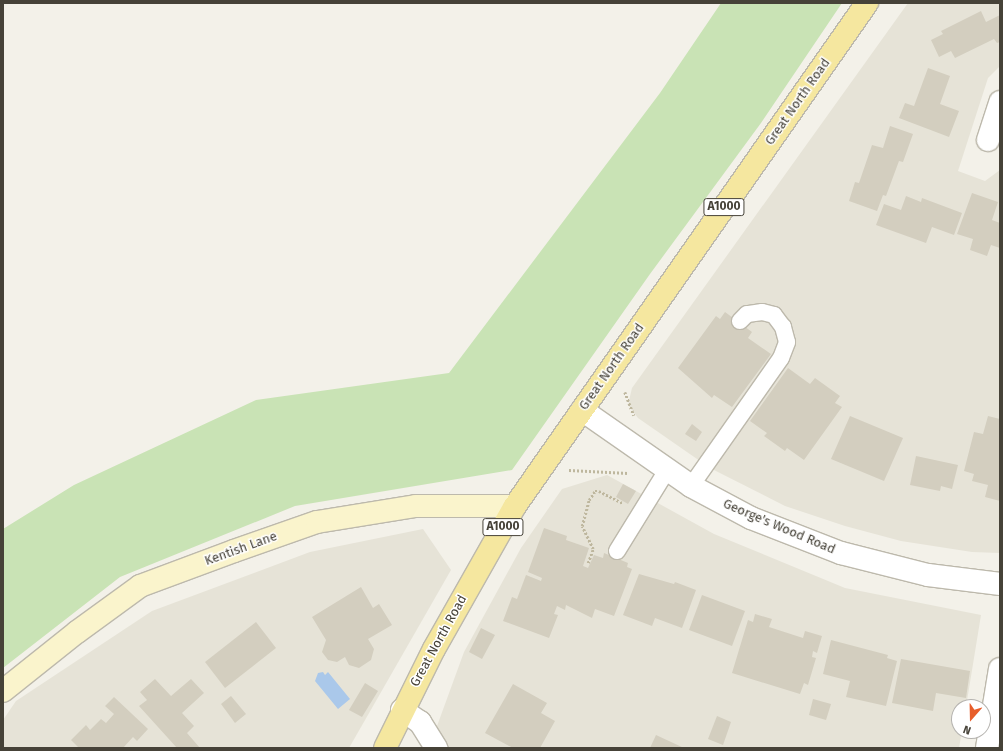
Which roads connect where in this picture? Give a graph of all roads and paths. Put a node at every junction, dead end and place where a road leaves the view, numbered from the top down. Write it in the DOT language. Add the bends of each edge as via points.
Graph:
graph roads {
  1 [pos="867,3"];
  2 [pos="1000,102"];
  3 [pos="988,140"];
  4 [pos="740,321"];
  5 [pos="620,355"];
  6 [pos="582,410"];
  7 [pos="636,419"];
  8 [pos="541,468"];
  9 [pos="667,470"];
  10 [pos="630,473"];
  11 [pos="691,486"];
  12 [pos="626,505"];
  13 [pos="515,506"];
  14 [pos="617,551"];
  15 [pos="588,563"];
  16 [pos="1000,584"];
  17 [pos="1000,669"];
  18 [pos="3,691"];
  19 [pos="402,710"];
  20 [pos="385,748"];
  21 [pos="436,748"];
  22 [pos="987,748"];
  1 -- 5 [label="main road, Great North Road / A1000"];
  2 -- 3 [label="street"];
  4 -- 11 [label="lane" via="747,314 762,312 774,315 784,327 787,342 781,358"];
  5 -- 6 [label="main road, Great North Road / A1000"];
  5 -- 7 [label="path" via="625,393"];
  6 -- 8 [label="main road, Great North Road / A1000"];
  6 -- 9 [label="street, George's Wood Road"];
  8 -- 10 [label="path"];
  8 -- 13 [label="main road, Great North Road / A1000"];
  9 -- 11 [label="street, George's Wood Road"];
  9 -- 14 [label="lane"];
  11 -- 16 [label="street, George's Wood Road" via="751,518 841,553 928,575"];
  12 -- 15 [label="path" via="604,492 595,491 582,518 582,526 593,549"];
  13 -- 18 [label="main road, Kentish Lane" via="416,506 317,522 234,551 140,586"];
  13 -- 19 [label="main road, Great North Road / A1000"];
  17 -- 22 [label="street"];
  19 -- 20 [label="main road, Great North Road / A1000"];
  19 -- 21 [label="street" via="420,722"];
}
